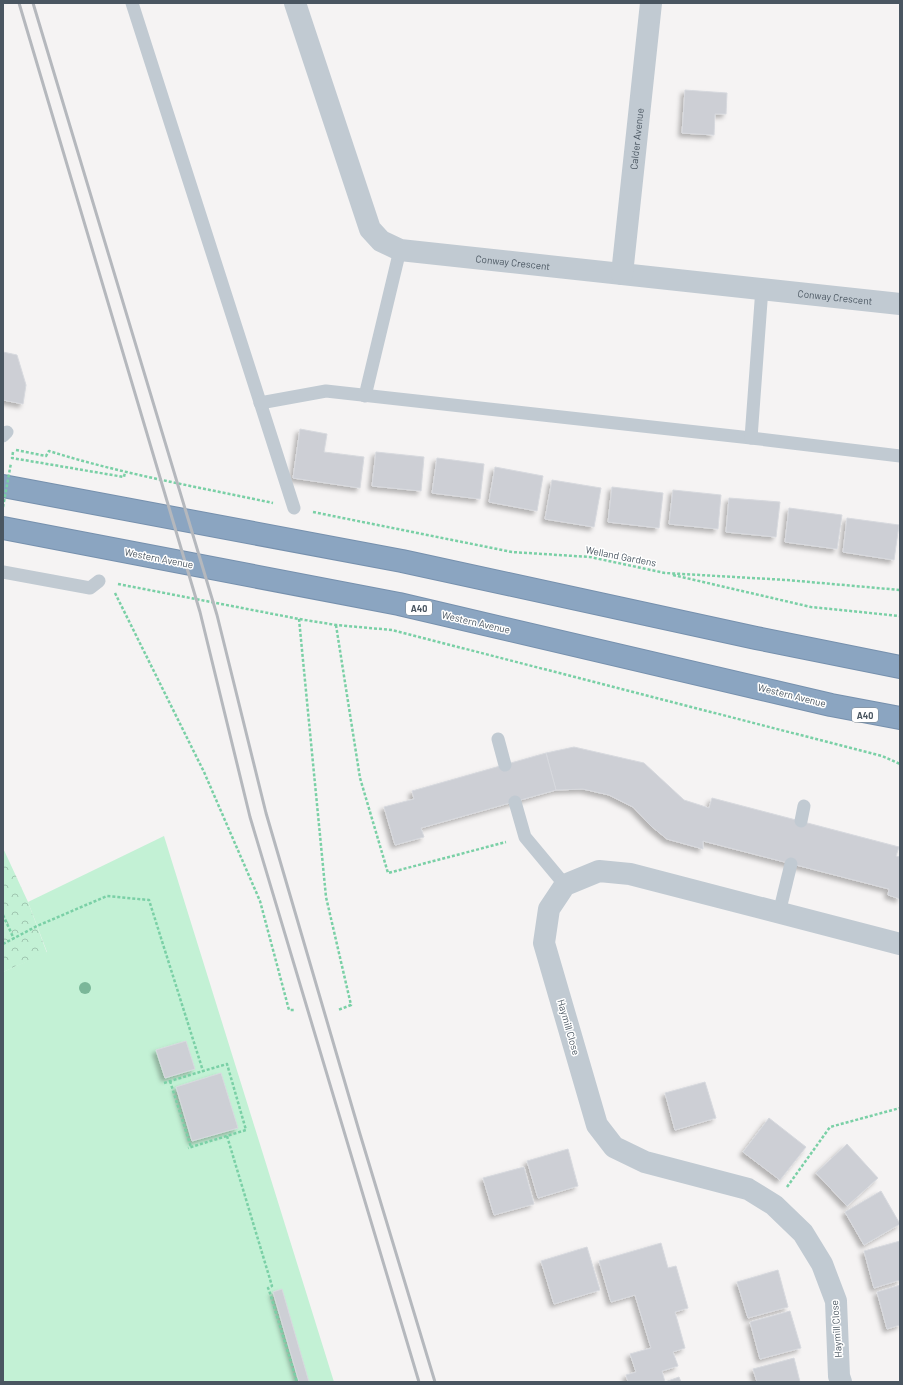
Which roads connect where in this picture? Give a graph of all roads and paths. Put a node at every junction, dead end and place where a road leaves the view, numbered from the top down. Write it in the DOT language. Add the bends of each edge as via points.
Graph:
graph roads {
  1 [pos="132,3"];
  2 [pos="295,3"];
  3 [pos="651,3"];
  4 [pos="400,250"];
  5 [pos="622,274"];
  6 [pos="762,288"];
  7 [pos="900,304"];
  8 [pos="365,396"];
  9 [pos="260,403"];
  10 [pos="751,438"];
  11 [pos="13,450"];
  12 [pos="900,456"];
  13 [pos="12,458"];
  14 [pos="11,463"];
  15 [pos="125,472"];
  16 [pos="102,473"];
  17 [pos="99,479"];
  18 [pos="3,486"];
  19 [pos="3,507"];
  20 [pos="294,508"];
  21 [pos="3,528"];
  22 [pos="3,572"];
  23 [pos="665,573"];
  24 [pos="105,582"];
  25 [pos="900,590"];
  26 [pos="900,616"];
  27 [pos="299,619"];
  28 [pos="336,625"];
  29 [pos="900,651"];
  30 [pos="832,654"];
  31 [pos="900,667"];
  32 [pos="831,705"];
  33 [pos="900,718"];
  34 [pos="900,725"];
  35 [pos="498,739"];
  36 [pos="900,764"];
  37 [pos="505,765"];
  38 [pos="515,802"];
  39 [pos="804,806"];
  40 [pos="801,821"];
  41 [pos="525,837"];
  42 [pos="791,864"];
  43 [pos="565,885"];
  44 [pos="779,913"];
  45 [pos="3,914"];
  46 [pos="14,939"];
  47 [pos="3,944"];
  48 [pos="900,944"];
  49 [pos="295,1010"];
  50 [pos="338,1010"];
  51 [pos="203,1071"];
  52 [pos="170,1081"];
  53 [pos="164,1083"];
  54 [pos="900,1108"];
  55 [pos="227,1136"];
  56 [pos="774,1205"];
  57 [pos="296,1382"];
  58 [pos="841,1382"];
  1 -- 9 [label="lane"];
  2 -- 4 [label="street, Conway Crescent" via="370,229 381,241"];
  3 -- 5 [label="street, Calder Avenue"];
  4 -- 5 [label="street, Conway Crescent"];
  4 -- 8 [label="lane"];
  5 -- 6 [label="street, Conway Crescent"];
  6 -- 7 [label="street, Conway Crescent"];
  6 -- 10 [label="lane"];
  8 -- 9 [label="lane" via="326,391"];
  8 -- 10 [label="lane"];
  9 -- 20 [label="lane"];
  10 -- 12 [label="lane"];
  11 -- 15 [label="path, Welland Gardens" via="46,456 49,451"];
  13 -- 16 [label="path"];
  14 -- 19 [label="path, bridge"];
  15 -- 16 [label="path" via="124,477"];
  15 -- 20 [label="path, Welland Gardens"];
  16 -- 17 [label="path"];
  18 -- 30 [label="highway" via="402,561"];
  20 -- 23 [label="path, Welland Gardens" via="512,552 590,557"];
  21 -- 32 [label="highway, Western Avenue / A40" via="399,604"];
  22 -- 24 [label="lane" via="90,588"];
  23 -- 25 [label="path, Welland Gardens"];
  23 -- 26 [label="path" via="810,606"];
  24 -- 27 [label="path"];
  24 -- 49 [label="path" via="204,772 260,901 289,1010"];
  27 -- 28 [label="path"];
  27 -- 50 [label="path" via="326,897 351,1005"];
  28 -- 36 [label="path" via="392,630 874,754"];
  28 -- 41 [label="path" via="360,778 388,873"];
  29 -- 30 [label="highway"];
  30 -- 31 [label="highway"];
  32 -- 33 [label="highway, Western Avenue / A40"];
  32 -- 34 [label="highway, A40"];
  35 -- 37 [label="lane"];
  38 -- 41 [label="lane"];
  39 -- 40 [label="lane"];
  41 -- 43 [label="lane"];
  42 -- 44 [label="lane"];
  43 -- 44 [label="street" via="599,871 630,874"];
  43 -- 56 [label="street, Haymill Close" via="549,909 544,943 597,1125 614,1147 645,1162 748,1189"];
  44 -- 48 [label="street"];
  45 -- 46 [label="path"];
  46 -- 47 [label="path"];
  46 -- 51 [label="path" via="37,926 107,896 149,900"];
  51 -- 52 [label="path"];
  51 -- 55 [label="path" via="227,1064 246,1130"];
  52 -- 53 [label="path"];
  52 -- 55 [label="path" via="190,1147"];
  54 -- 56 [label="path" via="830,1127"];
  55 -- 57 [label="path" via="272,1286 268,1288"];
  56 -- 58 [label="street, Haymill Close" via="803,1233 822,1264 836,1301"];
}
